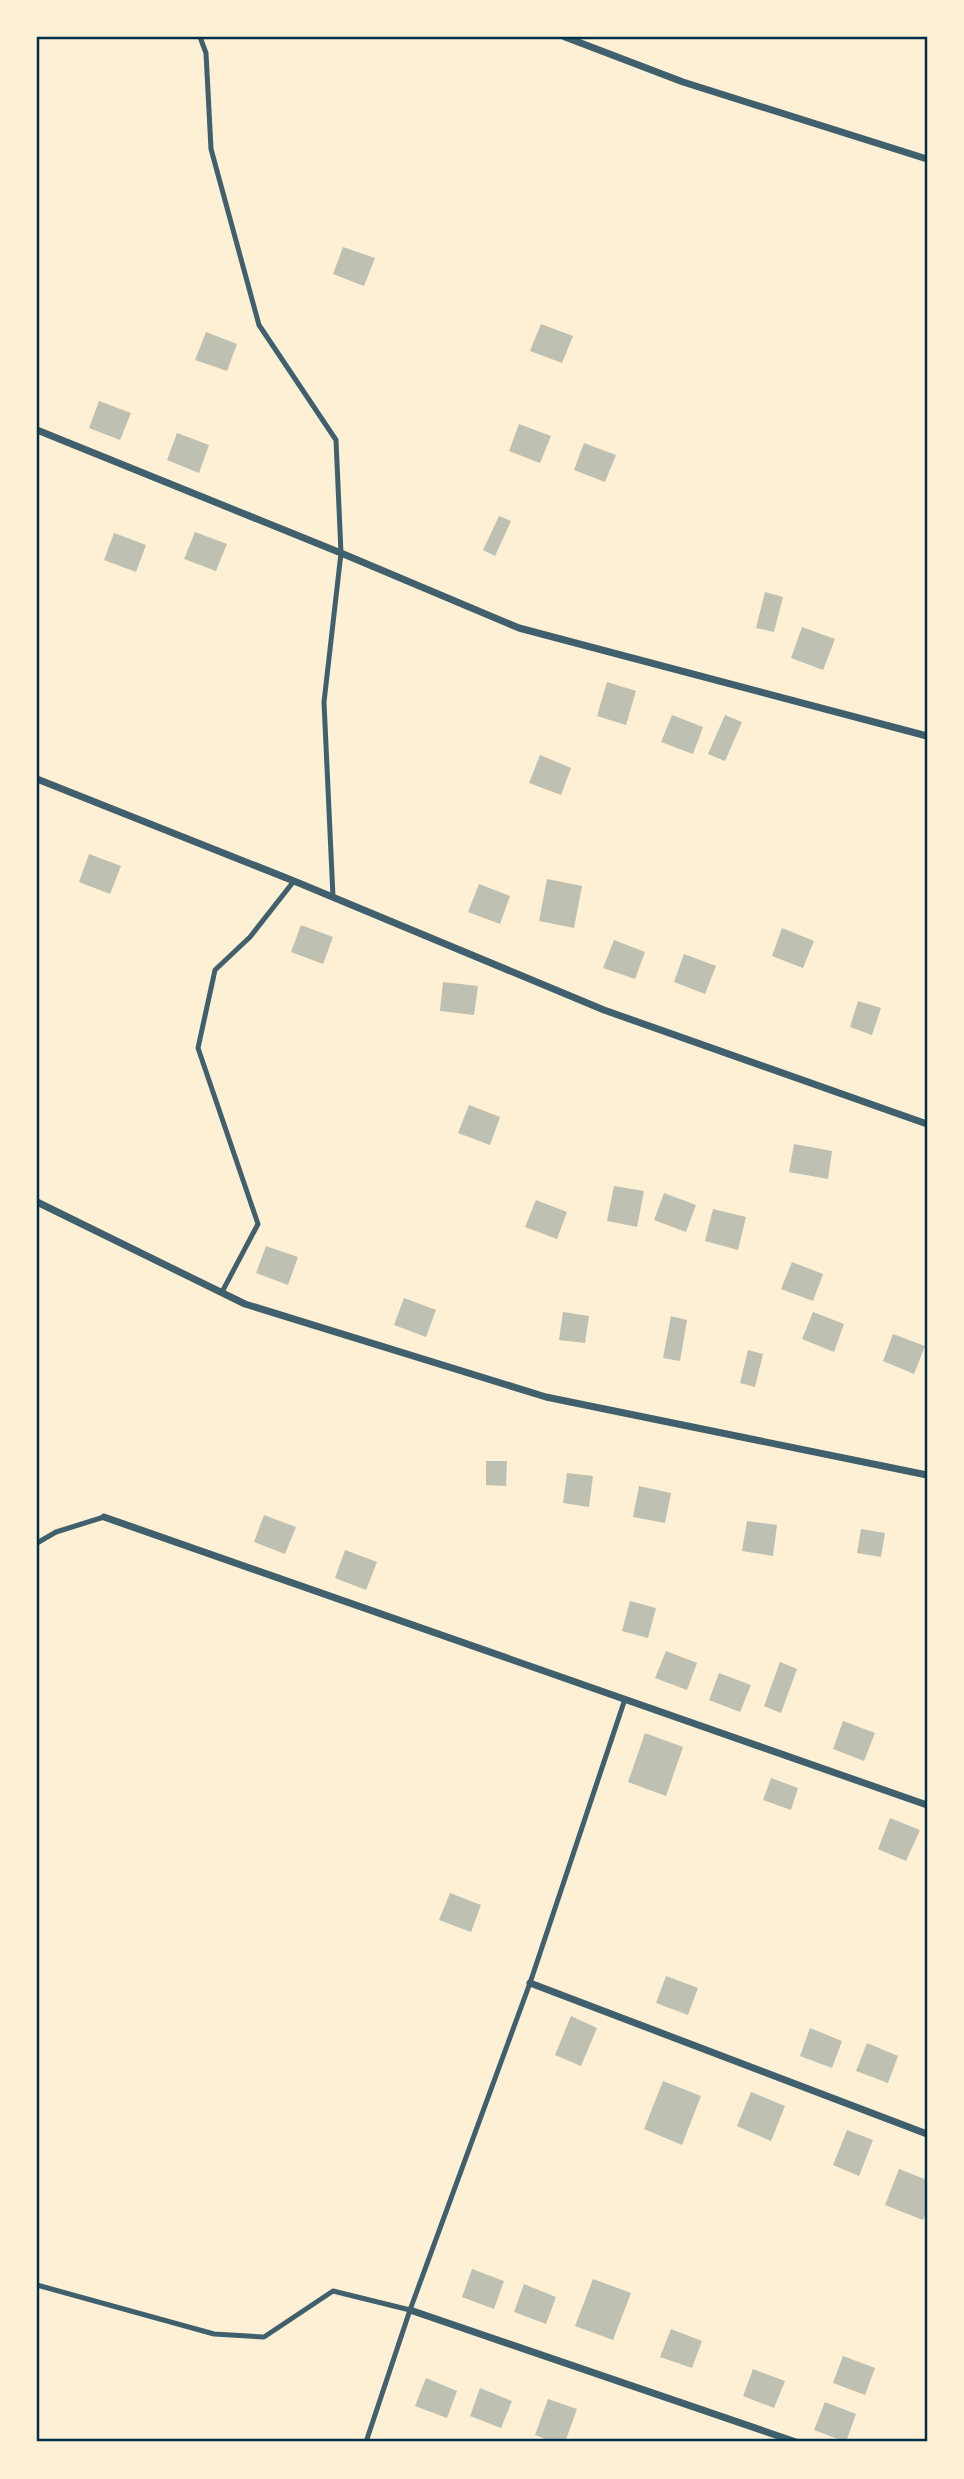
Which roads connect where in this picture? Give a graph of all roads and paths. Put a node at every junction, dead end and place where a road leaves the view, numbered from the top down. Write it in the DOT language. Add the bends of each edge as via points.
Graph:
graph roads {
  1 [pos="200,37"];
  2 [pos="565,37"];
  3 [pos="927,159"];
  4 [pos="37,430"];
  5 [pos="341,553"];
  6 [pos="927,736"];
  7 [pos="37,779"];
  8 [pos="294,881"];
  9 [pos="333,897"];
  10 [pos="927,1124"];
  11 [pos="37,1202"];
  12 [pos="222,1293"];
  13 [pos="927,1475"];
  14 [pos="104,1517"];
  15 [pos="37,1543"];
  16 [pos="625,1699"];
  17 [pos="927,1805"];
  18 [pos="530,1983"];
  19 [pos="927,2134"];
  20 [pos="37,2285"];
  21 [pos="410,2310"];
  22 [pos="366,2442"];
  23 [pos="796,2442"];
  1 -- 5 [label="lane" via="206,53 211,149 259,325 336,440"];
  2 -- 3 [label="street" via="683,82"];
  4 -- 5 [label="street"];
  5 -- 6 [label="street" via="519,628"];
  5 -- 9 [label="lane" via="324,702"];
  7 -- 8 [label="street"];
  8 -- 9 [label="street"];
  8 -- 12 [label="lane" via="250,937 215,970 198,1048 258,1224"];
  9 -- 10 [label="street" via="604,1010"];
  11 -- 12 [label="street"];
  12 -- 13 [label="street" via="546,1397"];
  14 -- 15 [label="lane"];
  14 -- 16 [label="street"];
  16 -- 17 [label="street"];
  16 -- 18 [label="lane"];
  18 -- 19 [label="street"];
  18 -- 21 [label="lane"];
  20 -- 21 [label="lane" via="214,2334 264,2337 333,2291"];
  21 -- 22 [label="lane"];
  21 -- 23 [label="street"];
}
